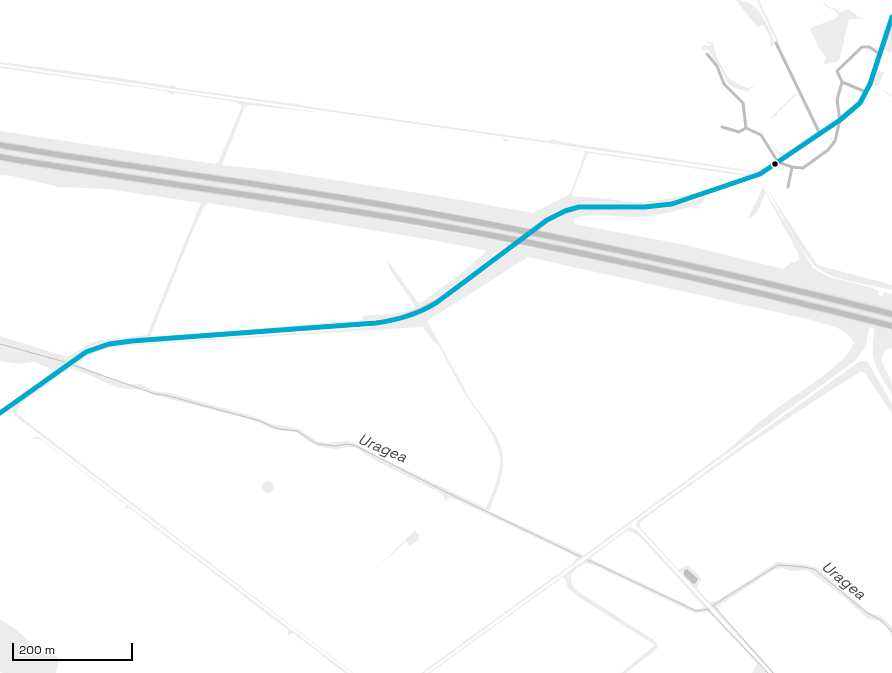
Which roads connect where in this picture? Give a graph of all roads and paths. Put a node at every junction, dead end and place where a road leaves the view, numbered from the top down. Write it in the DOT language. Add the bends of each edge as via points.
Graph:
graph roads {
  1 [pos="892,17"];
  2 [pos="776,43"];
  3 [pos="707,54"];
  4 [pos="880,54"];
  5 [pos="842,82"];
  6 [pos="866,92"];
  7 [pos="840,120"];
  8 [pos="722,128"];
  9 [pos="746,128"];
  10 [pos="820,134"];
  11 [pos="0,145"];
  12 [pos="0,157"];
  13 [pos="778,162"];
  14 [pos="792,167"];
  15 [pos="788,187"];
  16 [pos="892,314"];
  17 [pos="892,326"];
  18 [pos="0,413"];
  1 -- 4 [label="street"];
  2 -- 10 [label="street"];
  3 -- 9 [label="street" via="717,66 724,84 743,103"];
  4 -- 5 [label="street" via="869,47 862,47 837,71"];
  4 -- 6 [label="street"];
  5 -- 6 [label="street"];
  5 -- 7 [label="street" via="837,100"];
  6 -- 7 [label="street" via="860,103"];
  7 -- 10 [label="street"];
  7 -- 14 [label="street" via="835,141 828,150 803,168"];
  8 -- 9 [label="street" via="739,132"];
  9 -- 13 [label="street" via="761,135"];
  10 -- 13 [label="street"];
  11 -- 16 [label="highway" via="332,196 504,227 704,269"];
  12 -- 17 [label="highway" via="328,207 500,237 709,281"];
  13 -- 14 [label="street"];
  13 -- 18 [label="street, bridge" via="748,180 672,204 579,207 565,211 547,220 436,303 420,312 396,320 376,324 132,341 102,346 78,358"];
  14 -- 15 [label="street"];
}
